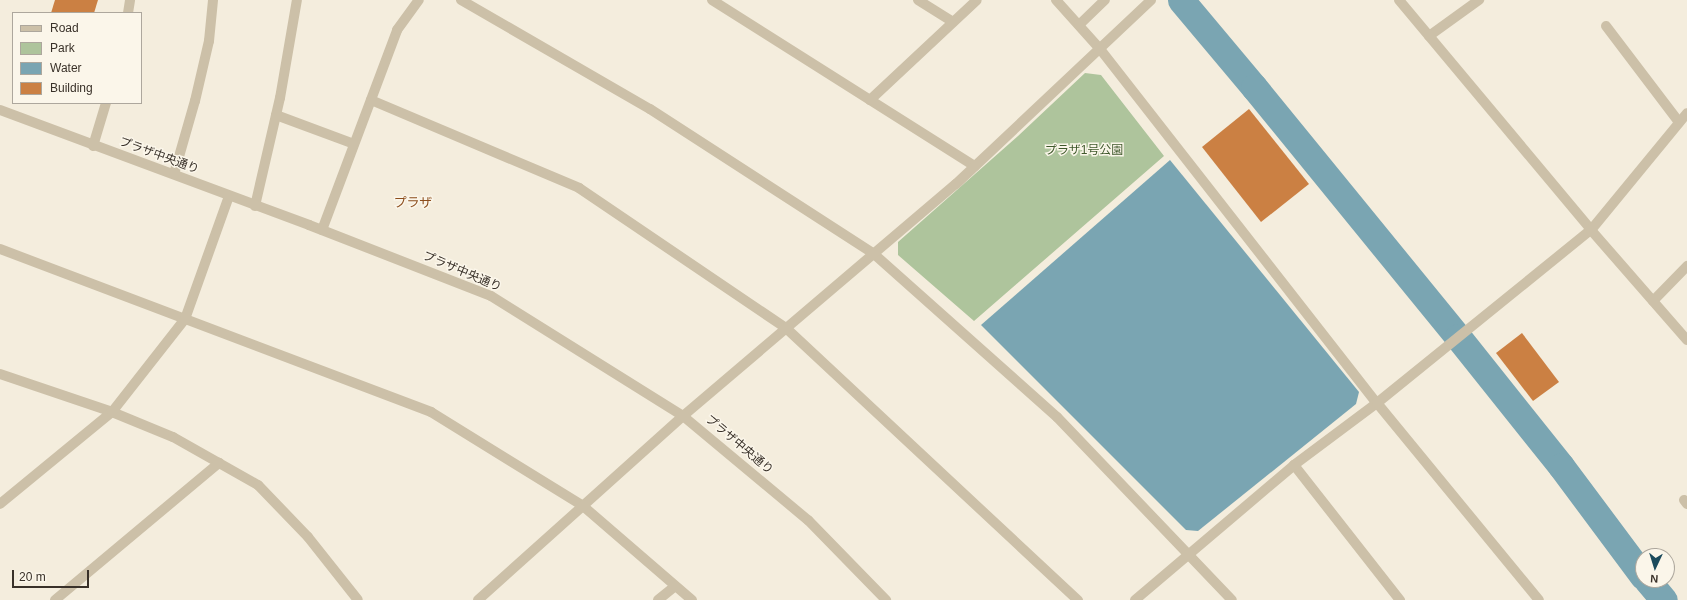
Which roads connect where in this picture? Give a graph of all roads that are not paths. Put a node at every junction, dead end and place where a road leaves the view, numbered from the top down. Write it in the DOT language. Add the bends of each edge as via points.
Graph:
graph roads {
  1 [pos="130,0"];
  2 [pos="213,0"];
  3 [pos="296,0"];
  4 [pos="420,0"];
  5 [pos="461,0"];
  6 [pos="712,0"];
  7 [pos="918,0"];
  8 [pos="977,0"];
  9 [pos="1056,0"];
  10 [pos="1105,0"];
  11 [pos="1151,0"];
  12 [pos="1399,0"];
  13 [pos="1478,0"];
  14 [pos="128,12"];
  15 [pos="953,22"];
  16 [pos="1078,25"];
  17 [pos="1606,26"];
  18 [pos="1429,36"];
  19 [pos="1100,49"];
  20 [pos="371,100"];
  21 [pos="870,100"];
  22 [pos="106,104"];
  23 [pos="0,110"];
  24 [pos="1687,113"];
  25 [pos="276,115"];
  26 [pos="1680,122"];
  27 [pos="354,144"];
  28 [pos="93,146"];
  29 [pos="975,166"];
  30 [pos="174,174"];
  31 [pos="229,196"];
  32 [pos="255,206"];
  33 [pos="322,230"];
  34 [pos="1591,230"];
  35 [pos="0,249"];
  36 [pos="874,254"];
  37 [pos="1687,266"];
  38 [pos="1653,301"];
  39 [pos="185,319"];
  40 [pos="787,329"];
  41 [pos="1687,340"];
  42 [pos="0,374"];
  43 [pos="1377,403"];
  44 [pos="112,412"];
  45 [pos="683,416"];
  46 [pos="219,462"];
  47 [pos="1294,465"];
  48 [pos="0,504"];
  49 [pos="583,506"];
  50 [pos="1188,555"];
  51 [pos="675,586"];
  52 [pos="55,600"];
  53 [pos="358,600"];
  54 [pos="478,600"];
  55 [pos="658,600"];
  56 [pos="692,600"];
  57 [pos="886,600"];
  58 [pos="1078,600"];
  59 [pos="1135,600"];
  60 [pos="1232,600"];
  61 [pos="1400,600"];
  62 [pos="1539,600"];
  1 -- 14 [label="street"];
  2 -- 30 [label="street" via="209,41"];
  3 -- 25 [label="street"];
  4 -- 20 [label="street" via="397,30"];
  5 -- 36 [label="street" via="650,109"];
  6 -- 21 [label="street"];
  7 -- 15 [label="street"];
  8 -- 15 [label="street"];
  9 -- 16 [label="street"];
  10 -- 16 [label="street"];
  11 -- 19 [label="street"];
  12 -- 18 [label="street"];
  13 -- 18 [label="street"];
  15 -- 21 [label="street"];
  16 -- 19 [label="street"];
  17 -- 26 [label="street"];
  18 -- 34 [label="street"];
  19 -- 29 [label="street"];
  19 -- 43 [label="street"];
  20 -- 27 [label="street"];
  20 -- 40 [label="street" via="580,188"];
  21 -- 29 [label="street"];
  22 -- 28 [label="street"];
  23 -- 28 [label="street, プラザ中央通り"];
  24 -- 26 [label="street"];
  25 -- 27 [label="street"];
  25 -- 32 [label="street"];
  26 -- 34 [label="street"];
  27 -- 33 [label="street"];
  28 -- 30 [label="street, プラザ中央通り"];
  29 -- 36 [label="street"];
  30 -- 31 [label="street, プラザ中央通り"];
  31 -- 32 [label="street, プラザ中央通り"];
  31 -- 39 [label="street"];
  32 -- 33 [label="street, プラザ中央通り"];
  33 -- 45 [label="street, プラザ中央通り" via="491,296"];
  34 -- 38 [label="street"];
  34 -- 43 [label="street"];
  35 -- 39 [label="street"];
  36 -- 40 [label="street"];
  36 -- 50 [label="street" via="1057,417"];
  37 -- 38 [label="street"];
  38 -- 41 [label="street"];
  39 -- 44 [label="street"];
  39 -- 49 [label="street" via="432,412"];
  40 -- 45 [label="street"];
  40 -- 58 [label="street"];
  42 -- 44 [label="street"];
  43 -- 47 [label="street"];
  43 -- 62 [label="street"];
  44 -- 46 [label="street" via="173,436"];
  44 -- 48 [label="street"];
  45 -- 49 [label="street"];
  45 -- 57 [label="street, プラザ中央通り" via="808,520"];
  46 -- 52 [label="street"];
  46 -- 53 [label="street" via="258,485 308,537"];
  47 -- 50 [label="street"];
  47 -- 61 [label="street"];
  49 -- 51 [label="street"];
  49 -- 54 [label="street"];
  50 -- 59 [label="street"];
  50 -- 60 [label="street"];
  51 -- 55 [label="street"];
  51 -- 56 [label="street"];
}
